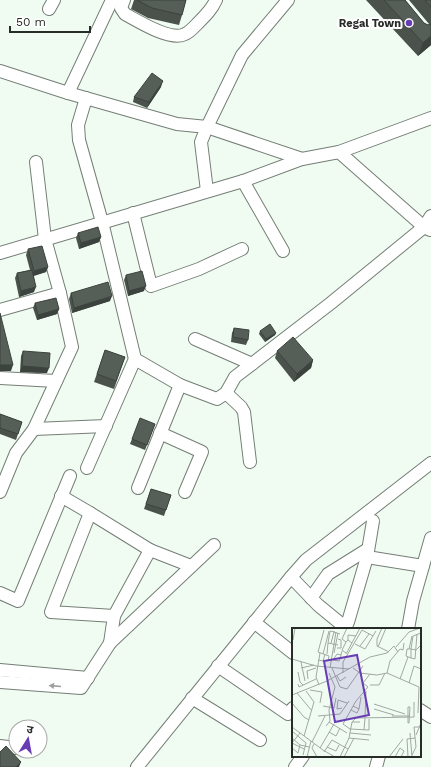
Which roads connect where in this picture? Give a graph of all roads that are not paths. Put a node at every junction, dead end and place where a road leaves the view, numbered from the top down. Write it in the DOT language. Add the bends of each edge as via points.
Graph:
graph roads {
  1 [pos="112,0"];
  2 [pos="124,0"];
  3 [pos="216,0"];
  4 [pos="288,0"];
  5 [pos="0,72"];
  6 [pos="68,93"];
  7 [pos="86,98"];
  8 [pos="431,118"];
  9 [pos="207,127"];
  10 [pos="339,152"];
  11 [pos="302,159"];
  12 [pos="36,162"];
  13 [pos="243,181"];
  14 [pos="207,191"];
  15 [pos="133,213"];
  16 [pos="431,216"];
  17 [pos="102,222"];
  18 [pos="427,229"];
  19 [pos="46,239"];
  20 [pos="242,249"];
  21 [pos="283,251"];
  22 [pos="0,252"];
  23 [pos="60,294"];
  24 [pos="0,310"];
  25 [pos="196,339"];
  26 [pos="135,359"];
  27 [pos="252,364"];
  28 [pos="0,378"];
  29 [pos="56,381"];
  30 [pos="180,385"];
  31 [pos="226,393"];
  32 [pos="106,426"];
  33 [pos="34,429"];
  34 [pos="160,433"];
  35 [pos="250,462"];
  36 [pos="431,463"];
  37 [pos="87,468"];
  38 [pos="70,476"];
  39 [pos="138,488"];
  40 [pos="0,492"];
  41 [pos="185,492"];
  42 [pos="61,496"];
  43 [pos="90,513"];
  44 [pos="373,521"];
  45 [pos="431,538"];
  46 [pos="214,545"];
  47 [pos="150,550"];
  48 [pos="368,553"];
  49 [pos="191,566"];
  50 [pos="423,566"];
  51 [pos="290,577"];
  52 [pos="0,593"];
  53 [pos="310,598"];
  54 [pos="114,616"];
  55 [pos="254,622"];
  56 [pos="344,628"];
  57 [pos="345,628"];
  58 [pos="408,628"];
  59 [pos="110,643"];
  60 [pos="292,652"];
  61 [pos="218,666"];
  62 [pos="0,670"];
  63 [pos="88,678"];
  64 [pos="0,682"];
  65 [pos="192,698"];
  66 [pos="292,709"];
  67 [pos="421,711"];
  68 [pos="431,717"];
  69 [pos="260,740"];
  70 [pos="302,757"];
  71 [pos="379,757"];
  72 [pos="137,767"];
  73 [pos="295,767"];
  74 [pos="376,767"];
  1 -- 6 [label="street"];
  2 -- 3 [label="street" via="121,8 125,14 175,36 185,35 213,8"];
  4 -- 9 [label="street" via="242,55"];
  5 -- 6 [label="street"];
  6 -- 7 [label="street"];
  7 -- 9 [label="street" via="177,124"];
  7 -- 17 [label="street" via="78,132"];
  8 -- 10 [label="street"];
  9 -- 11 [label="street"];
  9 -- 14 [label="street" via="201,142"];
  10 -- 11 [label="street"];
  10 -- 18 [label="street"];
  11 -- 13 [label="street"];
  12 -- 19 [label="street"];
  13 -- 14 [label="street"];
  13 -- 21 [label="street"];
  14 -- 15 [label="street"];
  15 -- 17 [label="street"];
  15 -- 20 [label="street" via="151,286 199,269"];
  16 -- 18 [label="street"];
  17 -- 19 [label="street"];
  17 -- 26 [label="street"];
  18 -- 27 [label="street"];
  19 -- 22 [label="street"];
  19 -- 23 [label="street"];
  23 -- 24 [label="street"];
  23 -- 29 [label="street" via="72,347"];
  25 -- 27 [label="street"];
  26 -- 30 [label="street"];
  26 -- 32 [label="street"];
  27 -- 31 [label="street" via="235,377"];
  28 -- 29 [label="street"];
  29 -- 33 [label="street"];
  30 -- 31 [label="street" via="217,399"];
  30 -- 34 [label="street"];
  31 -- 35 [label="street" via="244,412"];
  32 -- 33 [label="street"];
  32 -- 37 [label="street"];
  33 -- 40 [label="street" via="16,453"];
  34 -- 39 [label="street"];
  34 -- 41 [label="street" via="202,452"];
  36 -- 51 [label="street" via="306,560"];
  38 -- 42 [label="street"];
  42 -- 43 [label="street"];
  42 -- 52 [label="street" via="18,601"];
  43 -- 47 [label="street"];
  43 -- 54 [label="street" via="51,612"];
  44 -- 48 [label="street"];
  45 -- 50 [label="street"];
  46 -- 49 [label="street"];
  47 -- 49 [label="street"];
  47 -- 54 [label="street"];
  48 -- 50 [label="street"];
  48 -- 53 [label="street" via="328,574"];
  48 -- 57 [label="street"];
  49 -- 59 [label="street"];
  50 -- 58 [label="street"];
  51 -- 53 [label="street"];
  51 -- 55 [label="street"];
  53 -- 56 [label="street"];
  54 -- 59 [label="street"];
  55 -- 60 [label="street"];
  55 -- 61 [label="street"];
  59 -- 63 [label="street"];
  61 -- 65 [label="street"];
  61 -- 66 [label="street" via="288,714"];
  62 -- 63 [label="street"];
  63 -- 64 [label="street, one-way" via="81,688"];
  65 -- 69 [label="street"];
  65 -- 72 [label="street"];
  67 -- 68 [label="street"];
  70 -- 73 [label="street"];
  71 -- 74 [label="street"];
}
